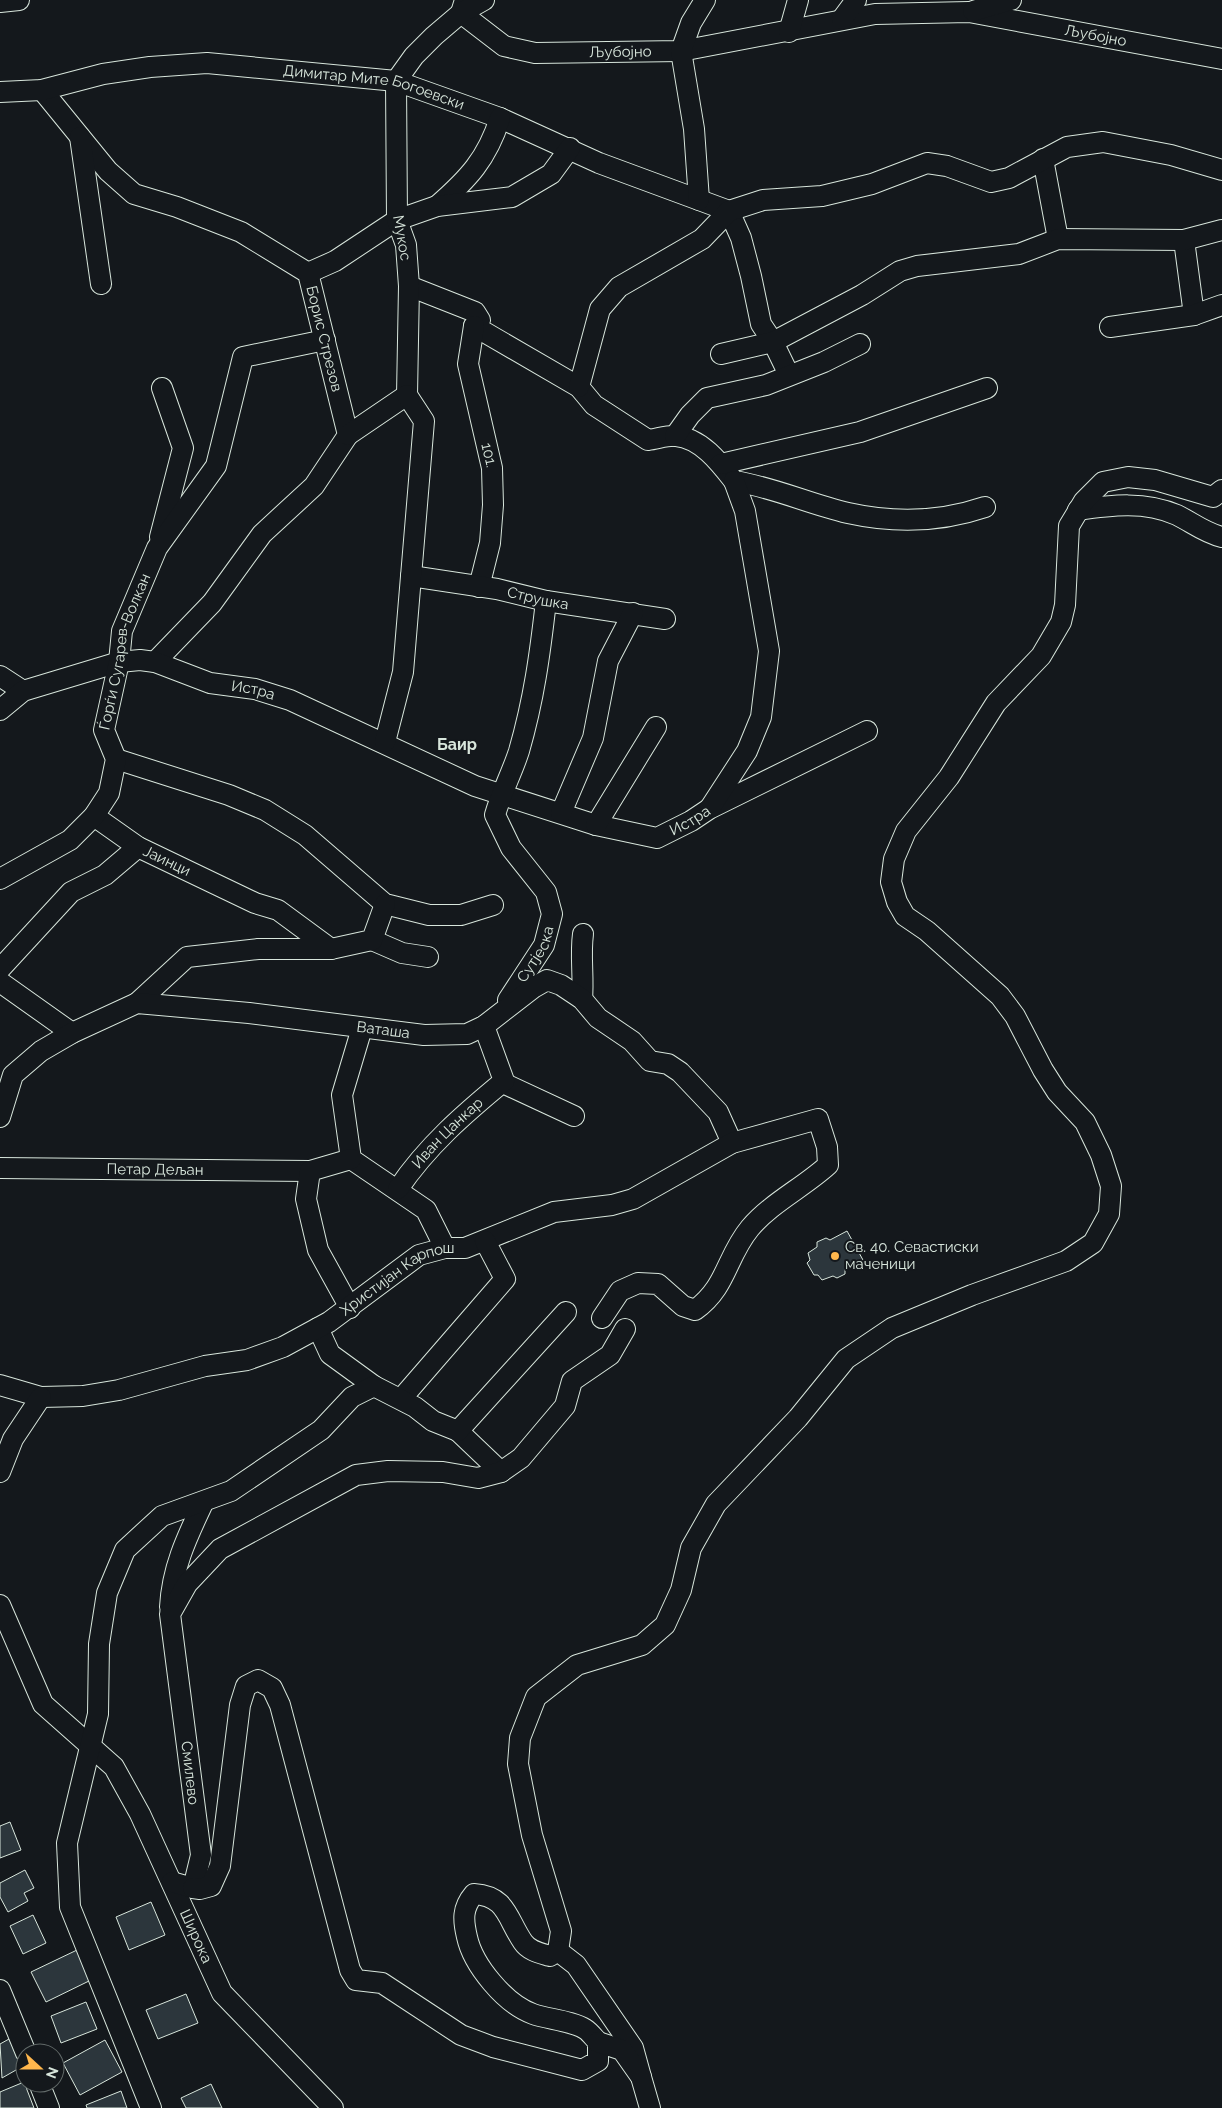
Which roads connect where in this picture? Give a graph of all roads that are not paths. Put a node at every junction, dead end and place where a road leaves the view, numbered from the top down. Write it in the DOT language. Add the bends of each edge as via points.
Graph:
graph roads {
  1 [pos="19,0"];
  2 [pos="484,0"];
  3 [pos="705,0"];
  4 [pos="798,0"];
  5 [pos="856,0"];
  6 [pos="1011,0"];
  7 [pos="0,2"];
  8 [pos="463,6"];
  9 [pos="969,12"];
  10 [pos="842,19"];
  11 [pos="789,32"];
  12 [pos="681,51"];
  13 [pos="1222,59"];
  14 [pos="396,81"];
  15 [pos="42,90"];
  16 [pos="0,92"];
  17 [pos="500,118"];
  18 [pos="80,137"];
  19 [pos="570,148"];
  20 [pos="1043,159"];
  21 [pos="1222,170"];
  22 [pos="699,200"];
  23 [pos="436,206"];
  24 [pos="729,210"];
  25 [pos="397,220"];
  26 [pos="1222,230"];
  27 [pos="1058,238"];
  28 [pos="1184,240"];
  29 [pos="308,273"];
  30 [pos="102,284"];
  31 [pos="408,286"];
  32 [pos="1222,305"];
  33 [pos="1194,314"];
  34 [pos="474,326"];
  35 [pos="1110,327"];
  36 [pos="325,340"];
  37 [pos="773,342"];
  38 [pos="860,344"];
  39 [pos="721,354"];
  40 [pos="789,375"];
  41 [pos="579,387"];
  42 [pos="162,388"];
  43 [pos="987,388"];
  44 [pos="407,395"];
  45 [pos="348,435"];
  46 [pos="675,436"];
  47 [pos="721,464"];
  48 [pos="734,481"];
  49 [pos="1222,490"];
  50 [pos="985,507"];
  51 [pos="1078,510"];
  52 [pos="1222,537"];
  53 [pos="157,548"];
  54 [pos="410,576"];
  55 [pos="479,587"];
  56 [pos="546,601"];
  57 [pos="633,613"];
  58 [pos="666,619"];
  59 [pos="118,662"];
  60 [pos="155,662"];
  61 [pos="0,676"];
  62 [pos="23,691"];
  63 [pos="0,710"];
  64 [pos="656,727"];
  65 [pos="867,731"];
  66 [pos="384,742"];
  67 [pos="116,759"];
  68 [pos="501,794"];
  69 [pos="709,809"];
  70 [pos="561,813"];
  71 [pos="94,816"];
  72 [pos="596,825"];
  73 [pos="138,847"];
  74 [pos="0,879"];
  75 [pos="384,904"];
  76 [pos="493,905"];
  77 [pos="583,934"];
  78 [pos="372,940"];
  79 [pos="331,949"];
  80 [pos="428,957"];
  81 [pos="0,969"];
  82 [pos="0,982"];
  83 [pos="582,999"];
  84 [pos="137,1002"];
  85 [pos="499,1014"];
  86 [pos="484,1026"];
  87 [pos="362,1028"];
  88 [pos="72,1034"];
  89 [pos="503,1083"];
  90 [pos="574,1116"];
  91 [pos="0,1117"];
  92 [pos="732,1143"];
  93 [pos="351,1159"];
  94 [pos="0,1168"];
  95 [pos="310,1172"];
  96 [pos="398,1189"];
  97 [pos="485,1241"];
  98 [pos="445,1248"];
  99 [pos="350,1308"];
  100 [pos="566,1312"];
  101 [pos="602,1318"];
  102 [pos="318,1328"];
  103 [pos="625,1329"];
  104 [pos="0,1385"];
  105 [pos="374,1386"];
  106 [pos="41,1398"];
  107 [pos="400,1400"];
  108 [pos="458,1431"];
  109 [pos="0,1472"];
  110 [pos="501,1472"];
  111 [pos="203,1503"];
  112 [pos="0,1605"];
  113 [pos="170,1614"];
  114 [pos="90,1743"];
  115 [pos="172,1882"];
  116 [pos="193,1888"];
  117 [pos="558,1951"];
  118 [pos="0,1990"];
  119 [pos="598,2042"];
  120 [pos="22,2043"];
  121 [pos="642,2077"];
  122 [pos="43,2093"];
  123 [pos="49,2108"];
  124 [pos="151,2108"];
  125 [pos="333,2108"];
  126 [pos="650,2108"];
  1 -- 7 [label="street"];
  2 -- 8 [label="street"];
  3 -- 12 [label="street" via="691,23"];
  4 -- 11 [label="street"];
  5 -- 10 [label="street"];
  6 -- 9 [label="street, Љубојно"];
  8 -- 12 [label="street, Љубојно" via="504,46 535,52"];
  8 -- 14 [label="street" via="414,56"];
  9 -- 10 [label="street, Љубојно" via="875,14"];
  9 -- 13 [label="street, Љубојно"];
  10 -- 11 [label="street, Љубојно"];
  11 -- 12 [label="street, Љубојно"];
  12 -- 22 [label="street" via="694,129"];
  14 -- 15 [label="street, Димитар Мите Богоевски" via="207,63 103,74"];
  14 -- 17 [label="street, Димитар Мите Богоевски"];
  14 -- 25 [label="street, Мукос"];
  15 -- 16 [label="street, Димитар Мите Богоевски"];
  15 -- 18 [label="street, Борис Стрезов"];
  17 -- 19 [label="street, Димитар Мите Богоевски"];
  17 -- 23 [label="street" via="484,156 466,181"];
  18 -- 29 [label="street, Борис Стрезов" via="108,171 134,194 241,232"];
  18 -- 30 [label="street"];
  19 -- 22 [label="street, Димитар Мите Богоевски"];
  19 -- 23 [label="street" via="551,174 512,198"];
  20 -- 21 [label="street" via="1067,148 1103,142 1171,155"];
  20 -- 24 [label="street" via="1009,178 990,182 947,166 927,163 872,184 822,196 763,200"];
  20 -- 27 [label="street"];
  22 -- 24 [label="street, Димитар Мите Богоевски"];
  23 -- 25 [label="street"];
  24 -- 37 [label="street" via="749,266 762,324"];
  24 -- 41 [label="street" via="702,239 619,287 600,309"];
  25 -- 29 [label="street" via="335,261"];
  25 -- 31 [label="street, Мукос" via="406,245"];
  26 -- 28 [label="street"];
  27 -- 28 [label="street"];
  27 -- 37 [label="street" via="1019,254 950,260 900,271"];
  28 -- 33 [label="street"];
  29 -- 36 [label="street, Борис Стрезов"];
  31 -- 34 [label="street" via="475,312 480,320"];
  31 -- 44 [label="street, Мукос"];
  32 -- 33 [label="street"];
  33 -- 35 [label="street"];
  34 -- 41 [label="street"];
  34 -- 55 [label="street, 101." via="468,364 492,468 493,504 490,542"];
  36 -- 45 [label="street, Борис Стрезов"];
  36 -- 53 [label="street, Ѓорѓи Сугарев-Волкан" via="243,356 216,466"];
  37 -- 39 [label="street"];
  37 -- 40 [label="street"];
  38 -- 40 [label="street"];
  40 -- 46 [label="street" via="766,384 706,398"];
  41 -- 46 [label="street" via="594,405 648,440"];
  42 -- 53 [label="street, Ѓорѓи Сугарев-Волкан" via="183,448"];
  43 -- 47 [label="street" via="860,432"];
  44 -- 45 [label="street"];
  44 -- 54 [label="street" via="424,421"];
  45 -- 60 [label="street" via="314,486 262,534 212,603"];
  46 -- 47 [label="street" via="692,440"];
  47 -- 48 [label="street"];
  48 -- 50 [label="street" via="760,485 848,513 885,518 933,519 958,516"];
  48 -- 69 [label="street" via="745,511 769,651 761,718 747,751"];
  49 -- 51 [label="street" via="1213,496 1155,480 1128,477 1103,482"];
  51 -- 52 [label="street" via="1118,504 1148,506 1177,515 1210,534"];
  51 -- 117 [label="street" via="1069,526 1065,605 1061,622 1041,656 996,703 949,777 906,831 894,859 892,882 905,916 927,931 1000,996 1015,1016 1057,1092 1084,1122 1111,1186 1108,1214 1093,1243 1066,1261 892,1328 846,1359 798,1418 716,1504 691,1548 681,1590 665,1625 642,1645 576,1665 536,1697 520,1738 518,1764 532,1835 561,1931"];
  53 -- 59 [label="street, Ѓорѓи Сугарев-Волкан" via="122,631"];
  54 -- 55 [label="street, Струшка"];
  54 -- 66 [label="street" via="403,672"];
  55 -- 56 [label="street, Струшка"];
  56 -- 57 [label="street, Струшка"];
  56 -- 68 [label="street" via="537,682 518,753"];
  57 -- 58 [label="street, Струшка"];
  57 -- 70 [label="street" via="608,660 593,738"];
  59 -- 60 [label="street, Истра"];
  59 -- 62 [label="street, Истра"];
  59 -- 67 [label="street, Ѓорѓи Сугарев-Волкан" via="104,730"];
  60 -- 66 [label="street, Истра" via="210,682 255,689 290,700"];
  61 -- 62 [label="street"];
  62 -- 63 [label="street, Истра"];
  64 -- 72 [label="street"];
  65 -- 69 [label="street, Истра"];
  66 -- 68 [label="street, Истра" via="440,771"];
  67 -- 71 [label="street" via="109,793"];
  67 -- 75 [label="street" via="230,795 265,810 305,834"];
  68 -- 70 [label="street, Истра"];
  68 -- 85 [label="street, Сутјеска" via="495,815 510,848 546,892 552,914 544,945"];
  69 -- 72 [label="street, Истра" via="658,838"];
  70 -- 72 [label="street, Истра"];
  71 -- 73 [label="street"];
  71 -- 74 [label="street" via="70,840"];
  73 -- 79 [label="street, Јаинци" via="255,903 278,910"];
  73 -- 81 [label="street, Јаинци" via="104,875 71,892"];
  75 -- 76 [label="street" via="429,915 460,914"];
  75 -- 78 [label="street"];
  77 -- 83 [label="street" via="580,953 584,980"];
  78 -- 79 [label="street"];
  78 -- 80 [label="street" via="402,953"];
  79 -- 84 [label="street" via="258,950 186,957"];
  82 -- 88 [label="street"];
  83 -- 85 [label="street, Ваташа" via="547,980"];
  83 -- 92 [label="street, Ваташа" via="598,1018 632,1041 650,1061 668,1064 680,1072 718,1112"];
  84 -- 87 [label="street, Ваташа" via="249,1012"];
  84 -- 88 [label="street"];
  85 -- 86 [label="street, Ваташа"];
  86 -- 87 [label="street, Ваташа" via="467,1034 424,1035"];
  86 -- 89 [label="street"];
  87 -- 93 [label="street" via="342,1095"];
  88 -- 91 [label="street" via="41,1051 13,1075"];
  89 -- 90 [label="street"];
  89 -- 96 [label="street, Иван Цанкар" via="456,1121 415,1164"];
  92 -- 97 [label="street, Христијан Карпош" via="633,1199 612,1205 554,1212"];
  92 -- 101 [label="street, Христијан Карпош" via="818,1119 827,1147 828,1165 751,1227 735,1250 713,1296 695,1310 683,1306 658,1284 638,1283 620,1291"];
  93 -- 95 [label="street, Петар Дељан"];
  93 -- 96 [label="street"];
  94 -- 95 [label="street, Петар Дељан"];
  95 -- 99 [label="street" via="306,1199 318,1250"];
  96 -- 98 [label="street" via="426,1210"];
  97 -- 98 [label="street, Христијан Карпош" via="465,1248"];
  97 -- 107 [label="street" via="505,1279"];
  98 -- 99 [label="street, Христијан Карпош" via="419,1255"];
  99 -- 102 [label="street, Христијан Карпош"];
  100 -- 108 [label="street"];
  102 -- 105 [label="street" via="330,1354"];
  102 -- 106 [label="street, Христијан Карпош" via="283,1347 247,1360 206,1366 119,1390"];
  103 -- 110 [label="street" via="610,1355 572,1381 566,1406 521,1458"];
  104 -- 106 [label="street, Христијан Карпош"];
  105 -- 107 [label="street"];
  105 -- 111 [label="street" via="352,1397 321,1430 231,1491"];
  106 -- 109 [label="street" via="12,1439"];
  107 -- 108 [label="street" via="433,1421"];
  108 -- 110 [label="street"];
  110 -- 113 [label="street" via="478,1478 443,1472 388,1471 356,1475 220,1549 188,1584"];
  111 -- 113 [label="street" via="179,1554 171,1588"];
  111 -- 114 [label="street" via="162,1516 125,1550 107,1594 99,1644 98,1714"];
  112 -- 114 [label="street, Широка" via="43,1704"];
  113 -- 116 [label="street, Смилево" via="201,1855"];
  114 -- 115 [label="street, Широка" via="114,1767"];
  114 -- 124 [label="street" via="67,1843 70,1906"];
  115 -- 116 [label="street"];
  115 -- 125 [label="street, Широка" via="222,1993"];
  116 -- 119 [label="street" via="210,1886 220,1866 240,1705 246,1686 258,1680 272,1688 280,1705 350,1970 356,1980 382,1983 461,2035 554,2064 582,2070 598,2061"];
  117 -- 119 [label="street" via="550,1956 523,1943 512,1920 496,1899 474,1894 465,1904 468,1943 483,1971 502,1994 531,2013 584,2028"];
  117 -- 121 [label="street" via="576,1965 633,2048"];
  118 -- 120 [label="street"];
  119 -- 121 [label="street" via="622,2050"];
  121 -- 126 [label="street"];
  122 -- 123 [label="street"];
}
